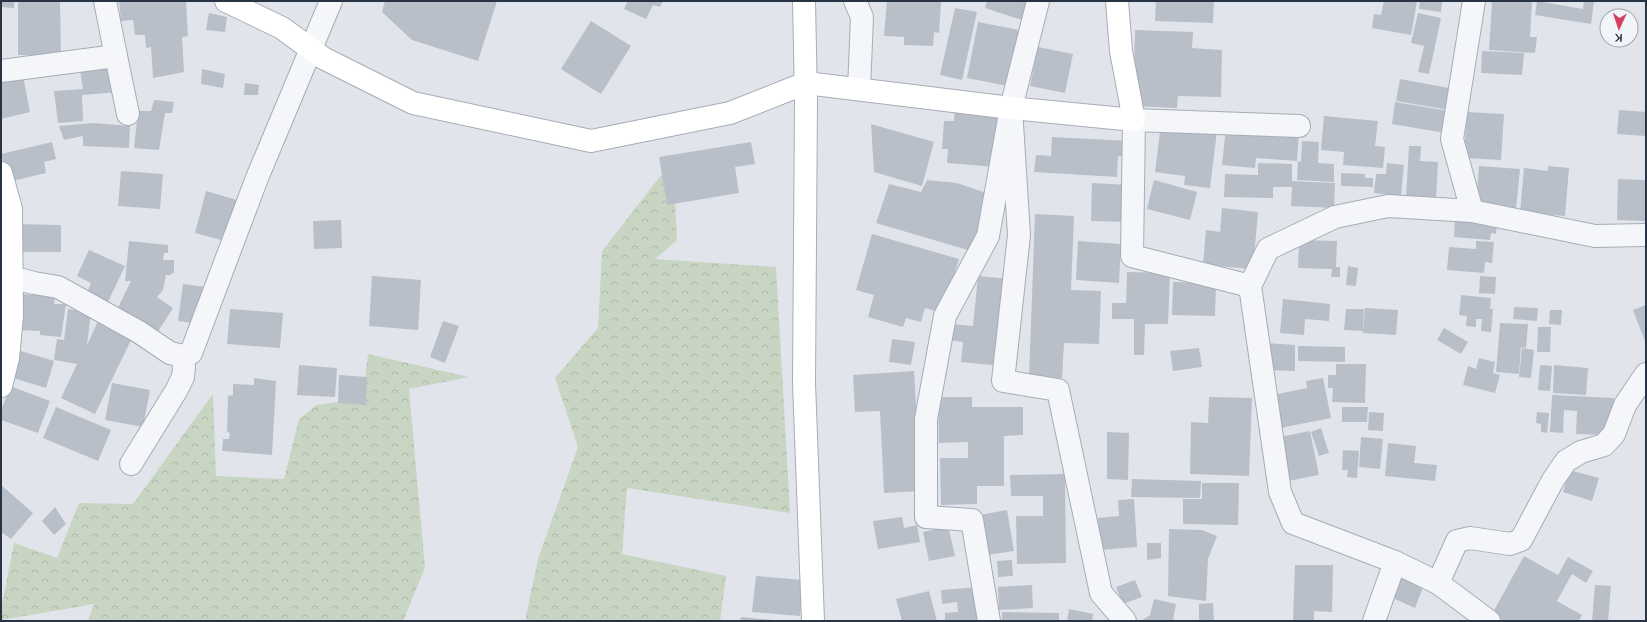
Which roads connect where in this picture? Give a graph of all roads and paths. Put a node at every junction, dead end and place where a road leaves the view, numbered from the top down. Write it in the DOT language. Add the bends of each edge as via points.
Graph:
graph roads {
  1 [pos="104,1"];
  2 [pos="226,1"];
  3 [pos="331,1"];
  4 [pos="804,1"];
  5 [pos="855,1"];
  6 [pos="1038,1"];
  7 [pos="1117,1"];
  8 [pos="1474,1"];
  9 [pos="310,48"];
  10 [pos="116,56"];
  11 [pos="1,71"];
  12 [pos="806,83"];
  13 [pos="859,89"];
  14 [pos="1011,108"];
  15 [pos="128,114"];
  16 [pos="1134,120"];
  17 [pos="1299,126"];
  18 [pos="1,173"];
  19 [pos="1472,211"];
  20 [pos="1646,235"];
  21 [pos="11,277"];
  22 [pos="1250,286"];
  23 [pos="183,356"];
  24 [pos="1646,374"];
  25 [pos="1,386"];
  26 [pos="131,464"];
  27 [pos="1395,562"];
  28 [pos="1438,582"];
  29 [pos="813,621"];
  30 [pos="989,621"];
  31 [pos="1125,621"];
  32 [pos="1374,621"];
  33 [pos="1488,621"];
  1 -- 10 [label="street"];
  2 -- 9 [label="street" via="282,28"];
  3 -- 9 [label="street"];
  4 -- 12 [label="street"];
  5 -- 13 [label="street" via="862,17"];
  6 -- 14 [label="street"];
  7 -- 16 [label="street" via="1121,51"];
  8 -- 19 [label="street" via="1452,139"];
  9 -- 12 [label="street" via="323,58 413,103 591,141 730,113"];
  9 -- 23 [label="street" via="257,178 191,353"];
  10 -- 11 [label="street"];
  10 -- 15 [label="street"];
  12 -- 13 [label="street"];
  12 -- 29 [label="street" via="804,383"];
  13 -- 14 [label="street"];
  14 -- 16 [label="street"];
  14 -- 30 [label="street" via="988,236 944,316 926,419 926,517 972,520"];
  14 -- 31 [label="street" via="1020,235 1003,381 1058,390 1101,593"];
  16 -- 17 [label="street"];
  16 -- 22 [label="street" via="1132,256"];
  18 -- 21 [label="street" via="11,209"];
  19 -- 20 [label="street" via="1595,236"];
  19 -- 22 [label="street" via="1388,206 1335,217 1268,248"];
  21 -- 23 [label="street" via="58,287 139,332 170,353"];
  21 -- 25 [label="street" via="12,316 8,358"];
  22 -- 27 [label="street" via="1280,492 1293,523"];
  23 -- 26 [label="street" via="183,377"];
  24 -- 28 [label="street" via="1625,405 1614,434 1604,446 1581,452 1566,461 1521,540 1510,544 1470,538 1457,541"];
  27 -- 28 [label="street"];
  27 -- 32 [label="street"];
  28 -- 33 [label="street"];
}
